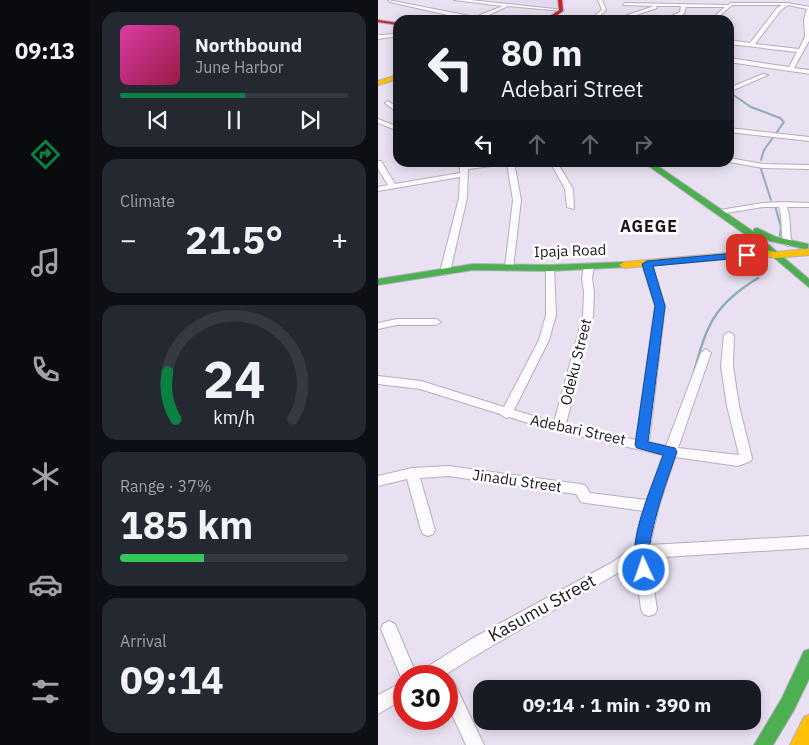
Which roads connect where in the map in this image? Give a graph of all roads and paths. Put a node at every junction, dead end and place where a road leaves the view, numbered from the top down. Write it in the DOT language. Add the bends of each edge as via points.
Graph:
graph roads {
  1 [pos="390,0"];
  2 [pos="456,0"];
  3 [pos="600,0"];
  4 [pos="740,0"];
  5 [pos="384,2"];
  6 [pos="625,4"];
  7 [pos="667,4"];
  8 [pos="684,4"];
  9 [pos="787,4"];
  10 [pos="507,5"];
  11 [pos="729,5"];
  12 [pos="809,6"];
  13 [pos="558,14"];
  14 [pos="456,15"];
  15 [pos="483,15"];
  16 [pos="597,15"];
  17 [pos="633,15"];
  18 [pos="677,15"];
  19 [pos="718,15"];
  20 [pos="378,20"];
  21 [pos="393,22"];
  22 [pos="393,36"];
  23 [pos="378,37"];
  24 [pos="734,43"];
  25 [pos="751,45"];
  26 [pos="801,51"];
  27 [pos="734,61"];
  28 [pos="791,69"];
  29 [pos="810,72"];
  30 [pos="765,75"];
  31 [pos="393,79"];
  32 [pos="378,83"];
  33 [pos="734,88"];
  34 [pos="388,103"];
  35 [pos="393,107"];
  36 [pos="378,122"];
  37 [pos="393,127"];
  38 [pos="734,131"];
  39 [pos="810,139"];
  40 [pos="734,161"];
  41 [pos="378,163"];
  42 [pos="511,167"];
  43 [pos="556,167"];
  44 [pos="654,167"];
  45 [pos="661,167"];
  46 [pos="464,168"];
  47 [pos="810,168"];
  48 [pos="392,186"];
  49 [pos="378,189"];
  50 [pos="782,204"];
  51 [pos="810,205"];
  52 [pos="571,208"];
  53 [pos="723,211"];
  54 [pos="754,233"];
  55 [pos="810,248"];
  56 [pos="780,252"];
  57 [pos="810,252"];
  58 [pos="747,255"];
  59 [pos="727,256"];
  60 [pos="810,262"];
  61 [pos="647,264"];
  62 [pos="589,266"];
  63 [pos="510,268"];
  64 [pos="551,268"];
  65 [pos="445,272"];
  66 [pos="804,274"];
  67 [pos="378,282"];
  68 [pos="810,285"];
  69 [pos="436,322"];
  70 [pos="378,326"];
  71 [pos="729,335"];
  72 [pos="706,354"];
  73 [pos="378,380"];
  74 [pos="506,414"];
  75 [pos="559,427"];
  76 [pos="642,445"];
  77 [pos="670,452"];
  78 [pos="412,473"];
  79 [pos="378,482"];
  80 [pos="652,506"];
  81 [pos="428,530"];
  82 [pos="810,542"];
  83 [pos="641,551"];
  84 [pos="649,609"];
  85 [pos="389,629"];
  86 [pos="810,657"];
  87 [pos="404,665"];
  88 [pos="449,665"];
  89 [pos="393,696"];
  90 [pos="378,705"];
  91 [pos="458,709"];
  92 [pos="810,723"];
  93 [pos="475,745"];
  94 [pos="763,745"];
  95 [pos="799,745"];
  1 -- 5 [label="street"];
  1 -- 14 [label="street"];
  2 -- 10 [label="street"];
  3 -- 16 [label="street" via="604,10"];
  4 -- 11 [label="street"];
  6 -- 7 [label="street"];
  7 -- 8 [label="street"];
  7 -- 17 [label="street"];
  8 -- 11 [label="street"];
  8 -- 18 [label="street" via="682,13"];
  9 -- 11 [label="street"];
  9 -- 12 [label="street"];
  9 -- 25 [label="street" via="779,9"];
  10 -- 13 [label="street"];
  10 -- 15 [label="street"];
  11 -- 19 [label="street"];
  12 -- 26 [label="street" via="806,19 808,37"];
  20 -- 21 [label="main road"];
  22 -- 23 [label="street"];
  24 -- 25 [label="street"];
  25 -- 26 [label="street"];
  26 -- 28 [label="street"];
  27 -- 28 [label="street"];
  28 -- 29 [label="street"];
  30 -- 33 [label="street"];
  31 -- 32 [label="main road"];
  34 -- 35 [label="street"];
  36 -- 37 [label="street"];
  38 -- 39 [label="street"];
  40 -- 47 [label="street"];
  41 -- 48 [label="street"];
  42 -- 63 [label="street" via="517,200"];
  43 -- 52 [label="street" via="569,189"];
  44 -- 53 [label="main road"];
  45 -- 53 [label="main road"];
  46 -- 48 [label="street"];
  46 -- 65 [label="street" via="463,198"];
  48 -- 49 [label="street"];
  50 -- 51 [label="street"];
  50 -- 53 [label="street"];
  50 -- 56 [label="street" via="786,236"];
  53 -- 54 [label="main road"];
  54 -- 56 [label="main road"];
  54 -- 56 [label="main road" via="773,239"];
  54 -- 58 [label="main road" via="754,248"];
  55 -- 56 [label="main road, Ipaja Road"];
  56 -- 57 [label="main road, Ipaja Road"];
  56 -- 58 [label="main road, Ipaja Road"];
  56 -- 60 [label="main road"];
  56 -- 66 [label="main road"];
  58 -- 59 [label="main road, Ipaja Road"];
  59 -- 61 [label="main road, Ipaja Road"];
  59 -- 66 [label="main road" via="773,263"];
  61 -- 62 [label="main road, Ipaja Road"];
  61 -- 76 [label="street" via="660,306"];
  62 -- 64 [label="main road, Ipaja Road"];
  62 -- 75 [label="street, Odeku Street" via="588,316"];
  63 -- 64 [label="main road, Ipaja Road"];
  63 -- 65 [label="main road, Ipaja Road" via="473,267"];
  64 -- 74 [label="street" via="552,315 544,340"];
  65 -- 67 [label="main road, Ipaja Road"];
  66 -- 68 [label="main road"];
  69 -- 70 [label="street" via="398,322"];
  71 -- 77 [label="street, Adebari Street" via="727,366 746,458 738,461"];
  72 -- 77 [label="street"];
  73 -- 74 [label="street, Adebari Street" via="421,385"];
  74 -- 75 [label="street, Adebari Street"];
  75 -- 76 [label="street, Adebari Street"];
  76 -- 77 [label="street, Adebari Street"];
  77 -- 80 [label="street"];
  78 -- 79 [label="street, Jinadu Street"];
  78 -- 80 [label="street, Jinadu Street" via="448,471 580,490 586,498"];
  78 -- 81 [label="street"];
  80 -- 83 [label="street"];
  82 -- 83 [label="street"];
  83 -- 84 [label="street"];
  83 -- 88 [label="street, Kasumu Street" via="479,644"];
  85 -- 87 [label="street"];
  86 -- 94 [label="main road" via="788,704"];
  89 -- 90 [label="street"];
  91 -- 93 [label="street"];
  92 -- 95 [label="main road"];
}
